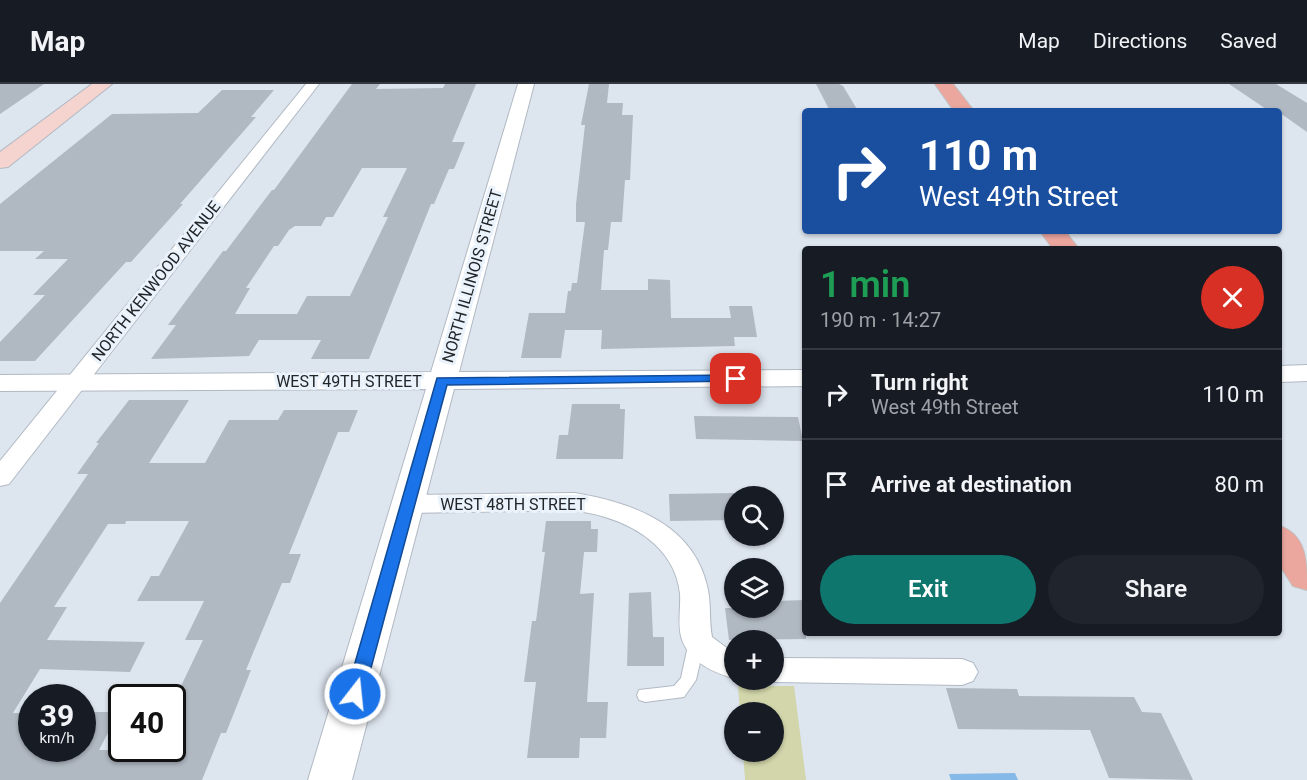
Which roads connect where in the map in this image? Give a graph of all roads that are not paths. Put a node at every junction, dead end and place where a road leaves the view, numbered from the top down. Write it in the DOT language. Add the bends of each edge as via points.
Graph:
graph roads {
  1 [pos="103,84"];
  2 [pos="313,84"];
  3 [pos="526,84"];
  4 [pos="944,84"];
  5 [pos="962,108"];
  6 [pos="0,162"];
  7 [pos="1307,373"];
  8 [pos="1282,374"];
  9 [pos="802,378"];
  10 [pos="442,381"];
  11 [pos="76,382"];
  12 [pos="0,383"];
  13 [pos="0,478"];
  14 [pos="409,504"];
  15 [pos="1282,541"];
  16 [pos="1307,576"];
  17 [pos="697,639"];
  18 [pos="724,662"];
  19 [pos="784,670"];
  20 [pos="962,672"];
  21 [pos="645,695"];
  22 [pos="330,780"];
  1 -- 6 [label="main road"];
  2 -- 11 [label="street, NORTH KENWOOD AVENUE"];
  3 -- 10 [label="street, NORTH ILLINOIS STREET"];
  4 -- 5 [label="main road"];
  7 -- 8 [label="street"];
  9 -- 10 [label="street, WEST 49TH STREET"];
  10 -- 11 [label="street, WEST 49TH STREET"];
  10 -- 14 [label="street, NORTH ILLINOIS STREET"];
  11 -- 12 [label="street, WEST 49TH STREET"];
  11 -- 13 [label="street, NORTH KENWOOD AVENUE"];
  14 -- 17 [label="street, WEST 48TH STREET" via="575,502 625,512 657,530 686,562 695,593"];
  14 -- 22 [label="street, NORTH ILLINOIS STREET"];
  15 -- 16 [label="main road"];
  17 -- 18 [label="street" via="713,657"];
  17 -- 21 [label="lane" via="688,680 678,692"];
  19 -- 20 [label="street"];
}
